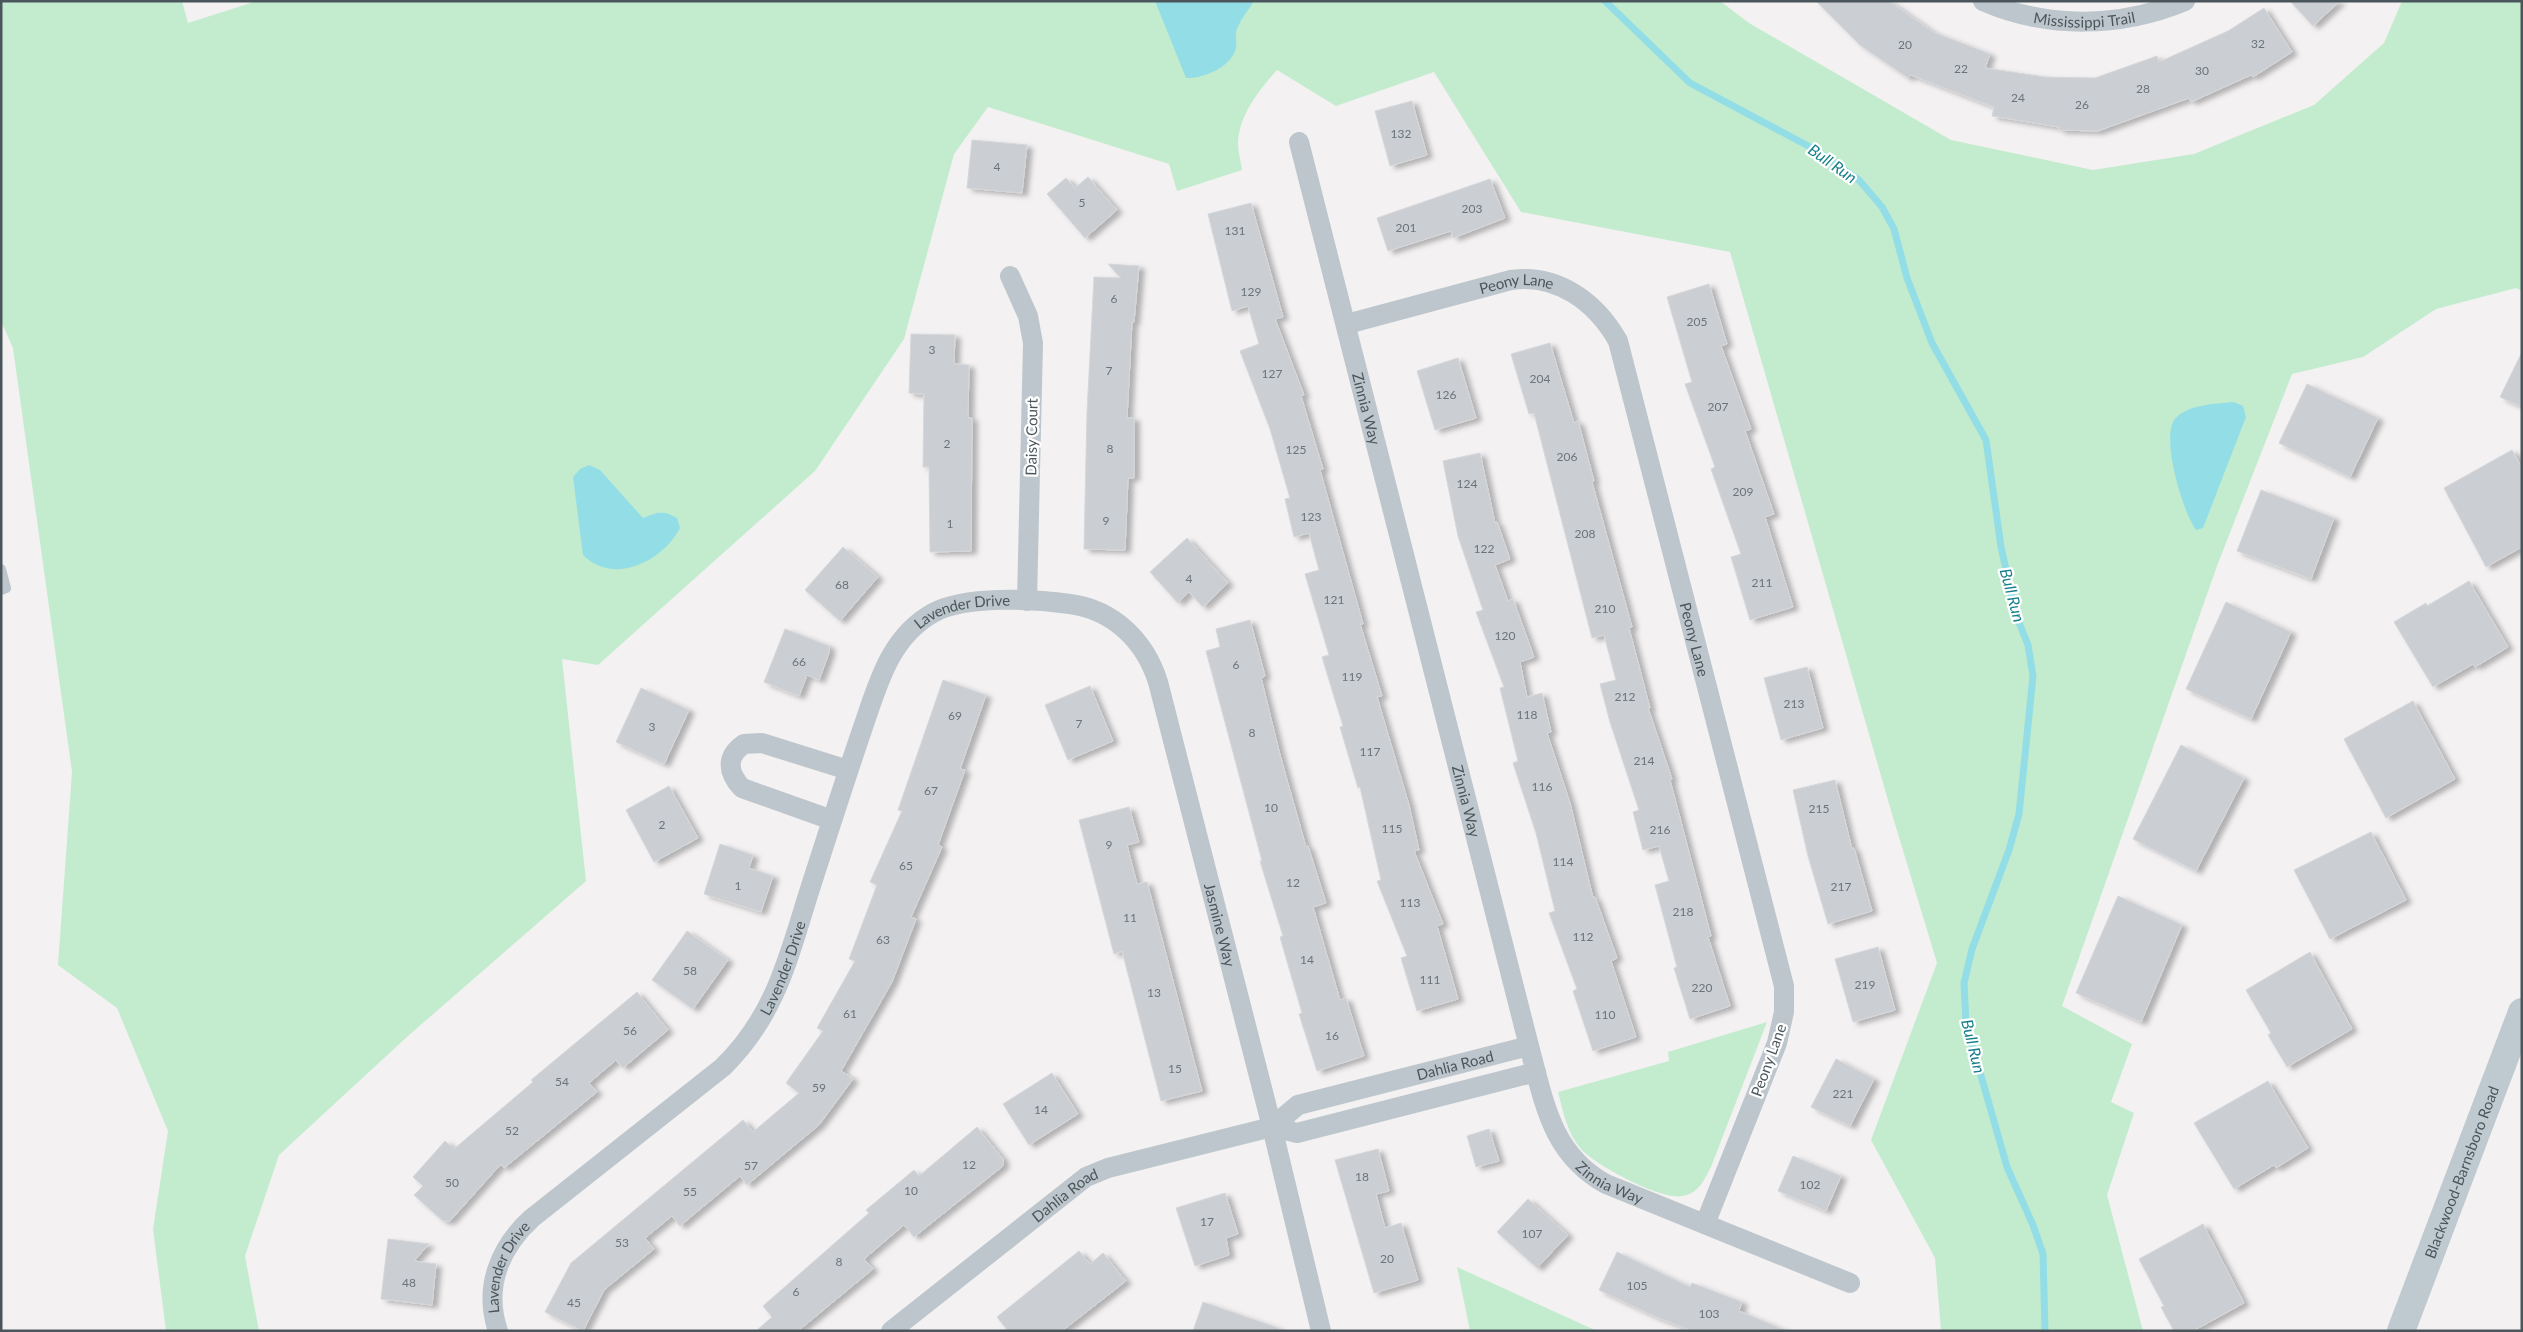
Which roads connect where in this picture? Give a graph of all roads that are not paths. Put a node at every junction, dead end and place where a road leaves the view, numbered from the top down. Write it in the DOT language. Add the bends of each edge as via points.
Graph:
graph roads {
  1 [pos="1983,1"];
  2 [pos="2185,1"];
  3 [pos="1299,142"];
  4 [pos="1010,276"];
  5 [pos="1347,324"];
  6 [pos="1,569"];
  7 [pos="1,590"];
  8 [pos="1027,601"];
  9 [pos="848,770"];
  10 [pos="832,820"];
  11 [pos="2521,1017"];
  12 [pos="1529,1046"];
  13 [pos="1536,1072"];
  14 [pos="1272,1127"];
  15 [pos="1705,1224"];
  16 [pos="1850,1283"];
  17 [pos="498,1331"];
  18 [pos="891,1331"];
  19 [pos="1321,1331"];
  20 [pos="2400,1331"];
  1 -- 2 [label="street, Mississippi Trail" via="2022,16 2073,22 2128,19"];
  3 -- 5 [label="street, Zinnia Way"];
  4 -- 8 [label="street, Daisy Court" via="1028,316 1033,343"];
  5 -- 12 [label="street, Zinnia Way"];
  5 -- 15 [label="street, Peony Lane" via="1511,280 1527,279 1553,284 1585,300 1604,318 1618,341 1784,986 1784,1012 1779,1035"];
  6 -- 7 [label="lane" via="6,588"];
  8 -- 9 [label="street, Lavender Drive" via="961,603 933,613 913,628 888,660"];
  8 -- 14 [label="street, Jasmine Way" via="1065,603 1094,610 1126,630 1150,659"];
  9 -- 10 [label="street, Lavender Drive"];
  9 -- 10 [label="street" via="762,743 744,744 731,757 729,769 742,788"];
  10 -- 17 [label="street, Lavender Drive" via="784,969 761,1022 723,1067 532,1218 511,1239 502,1256 494,1285 494,1316"];
  11 -- 20 [label="main road, Blackwood-Barnsboro Road"];
  12 -- 13 [label="street, Zinnia Way"];
  12 -- 14 [label="street, Dahlia Road" via="1298,1105"];
  13 -- 14 [label="street, Dahlia Road" via="1297,1133"];
  13 -- 15 [label="street, Zinnia Way" via="1552,1126 1562,1146 1576,1162 1606,1184"];
  14 -- 18 [label="street, Dahlia Road" via="1108,1168 1086,1177"];
  14 -- 19 [label="street, Jasmine Way"];
  15 -- 16 [label="street, Zinnia Way"];
}
